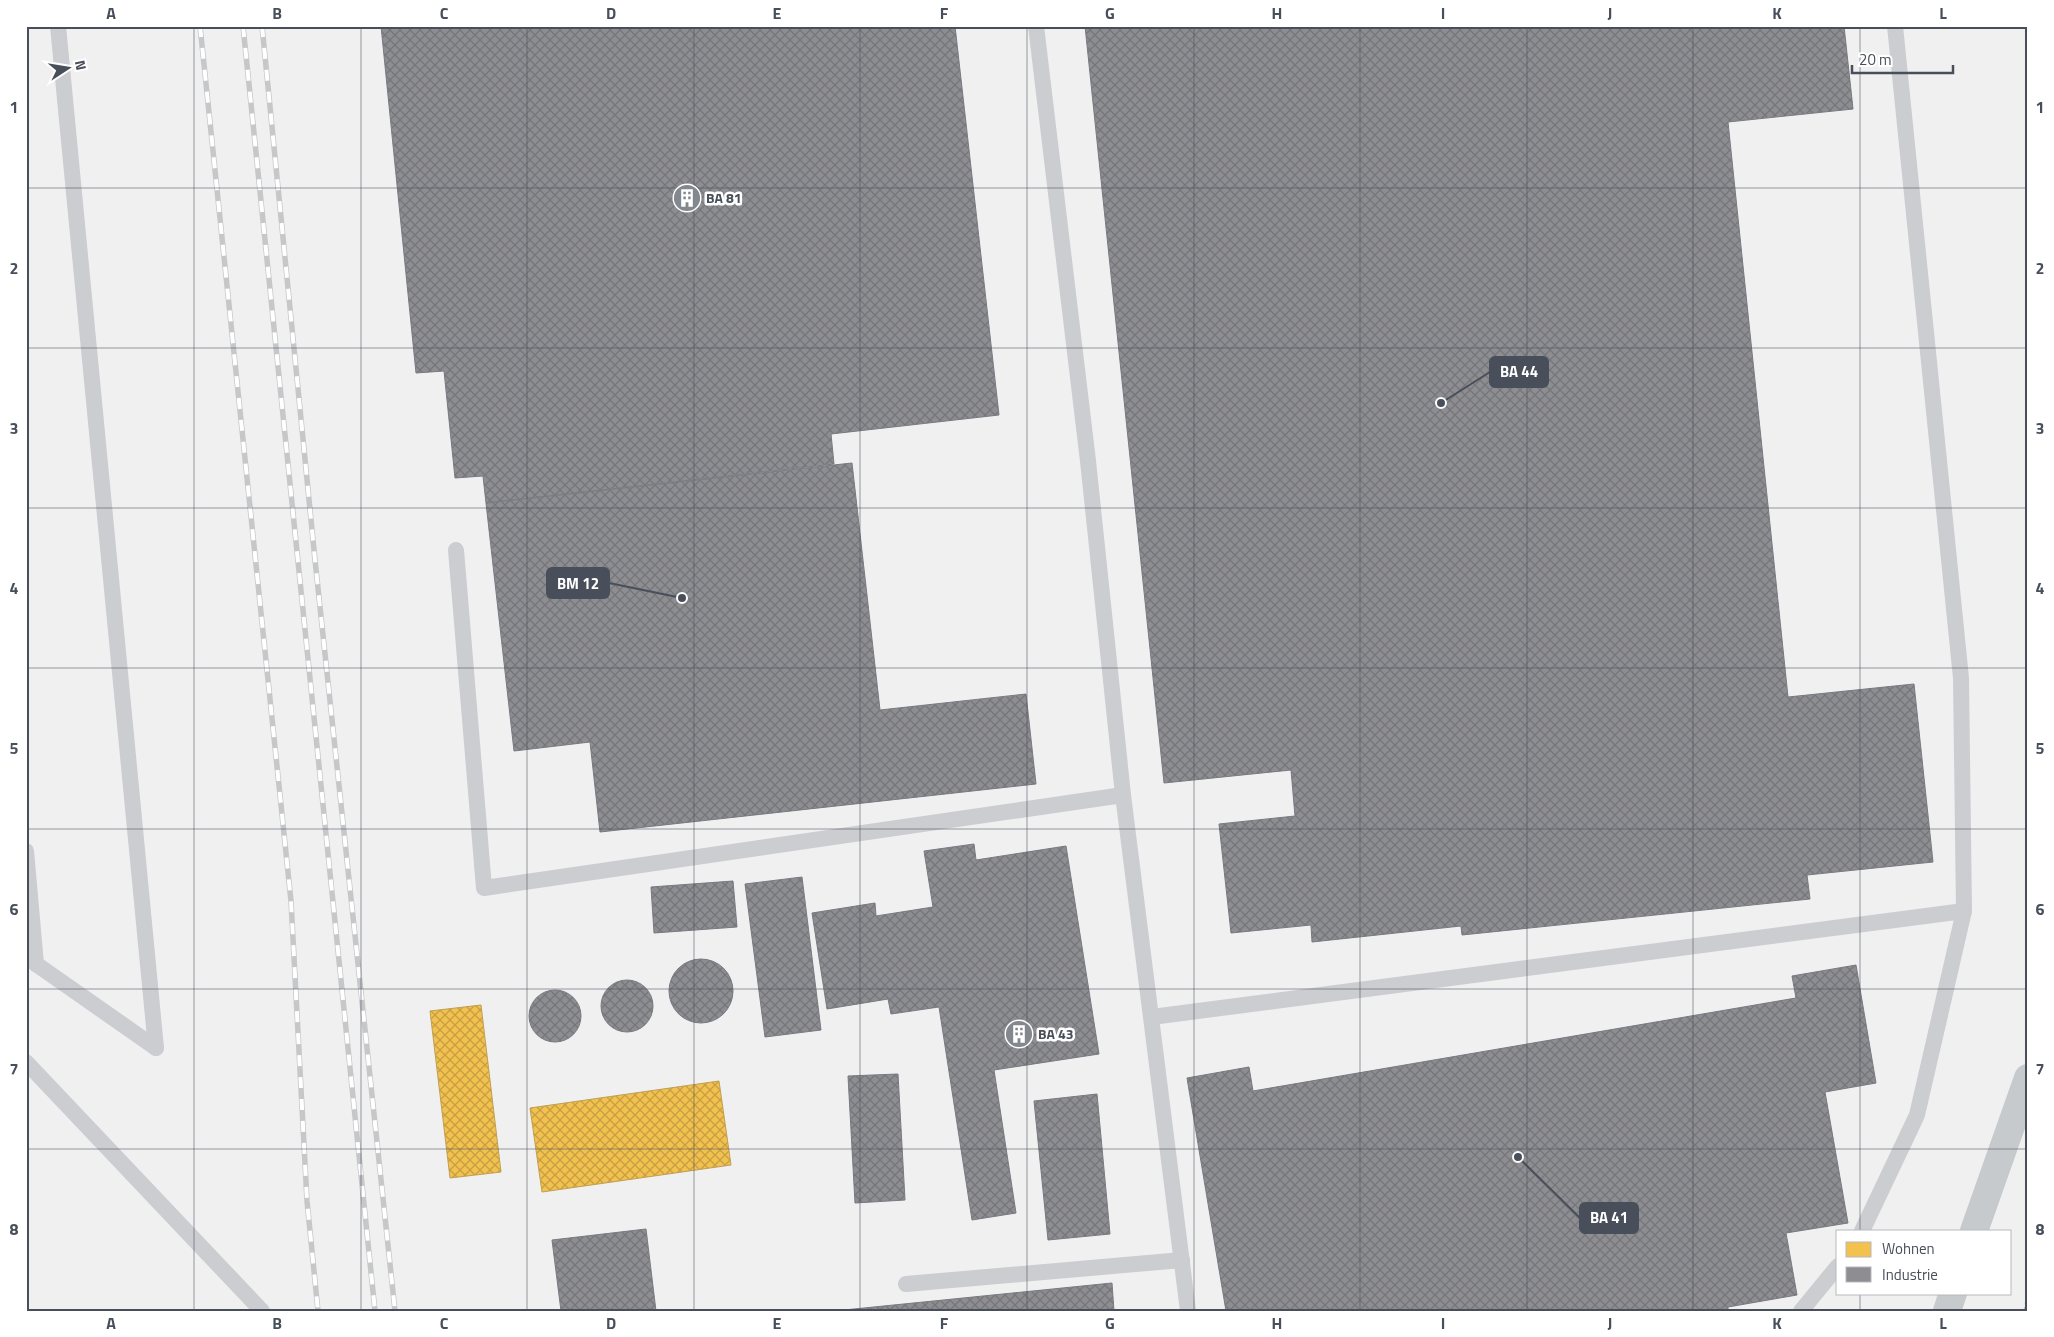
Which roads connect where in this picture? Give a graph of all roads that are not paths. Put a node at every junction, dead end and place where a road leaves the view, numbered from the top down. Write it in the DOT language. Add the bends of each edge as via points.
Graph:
graph roads {
  1 [pos="58,26"];
  2 [pos="1036,26"];
  3 [pos="1895,26"];
  4 [pos="456,550"];
  5 [pos="1123,795"];
  6 [pos="26,851"];
  7 [pos="1964,911"];
  8 [pos="31,958"];
  9 [pos="1152,1017"];
  10 [pos="26,1062"];
  11 [pos="2028,1078"];
  12 [pos="1862,1230"];
  13 [pos="1974,1230"];
  14 [pos="1182,1260"];
  15 [pos="1836,1268"];
  16 [pos="906,1284"];
  17 [pos="1953,1294"];
  18 [pos="262,1311"];
  19 [pos="1188,1311"];
  20 [pos="1801,1311"];
  21 [pos="1947,1311"];
  1 -- 8 [label="lane" via="156,1048"];
  2 -- 5 [label="lane" via="1090,471"];
  3 -- 7 [label="lane" via="1960,678"];
  4 -- 5 [label="lane" via="484,888"];
  5 -- 9 [label="lane"];
  6 -- 8 [label="lane"];
  7 -- 9 [label="lane"];
  7 -- 12 [label="lane" via="1917,1115"];
  9 -- 14 [label="lane"];
  10 -- 18 [label="lane"];
  11 -- 13 [label="main road"];
  14 -- 16 [label="lane"];
  14 -- 19 [label="lane"];
  15 -- 20 [label="lane"];
  17 -- 21 [label="main road"];
}
